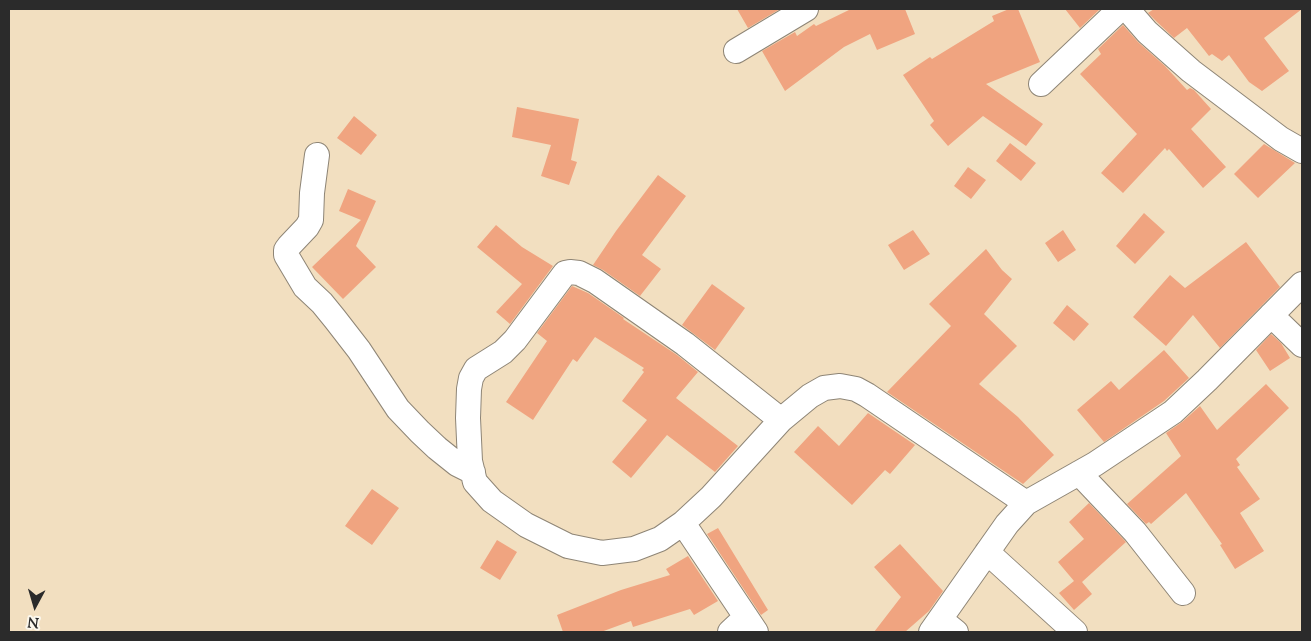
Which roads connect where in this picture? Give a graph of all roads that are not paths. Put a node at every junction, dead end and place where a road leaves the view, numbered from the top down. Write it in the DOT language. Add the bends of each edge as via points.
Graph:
graph roads {
  1 [pos="806,9"];
  2 [pos="1120,9"];
  3 [pos="1127,9"];
  4 [pos="736,51"];
  5 [pos="1041,84"];
  6 [pos="1302,151"];
  7 [pos="317,155"];
  8 [pos="1302,284"];
  9 [pos="1271,315"];
  10 [pos="1302,346"];
  11 [pos="781,420"];
  12 [pos="473,472"];
  13 [pos="1079,473"];
  14 [pos="1026,503"];
  15 [pos="683,523"];
  16 [pos="987,552"];
  17 [pos="1183,593"];
  18 [pos="744,627"];
  19 [pos="942,628"];
  20 [pos="1075,632"];
  1 -- 4 [label="street"];
  2 -- 5 [label="street"];
  3 -- 6 [label="street" via="1147,32 1191,71 1281,139"];
  7 -- 12 [label="street" via="311,220 286,250 286,255 305,287 359,350 398,409 456,464"];
  8 -- 9 [label="street"];
  9 -- 10 [label="street"];
  9 -- 13 [label="street" via="1173,412"];
  11 -- 12 [label="street" via="685,344 595,281 579,273 564,272 515,340 476,369 471,378 468,418"];
  11 -- 14 [label="street" via="824,388 856,389"];
  11 -- 15 [label="street"];
  12 -- 15 [label="street" via="475,482 492,501 526,525 568,546 602,553 634,549 660,539"];
  13 -- 14 [label="street"];
  13 -- 17 [label="street" via="1135,532"];
  14 -- 16 [label="street"];
  15 -- 18 [label="street"];
  16 -- 19 [label="street"];
  16 -- 20 [label="street"];
}
